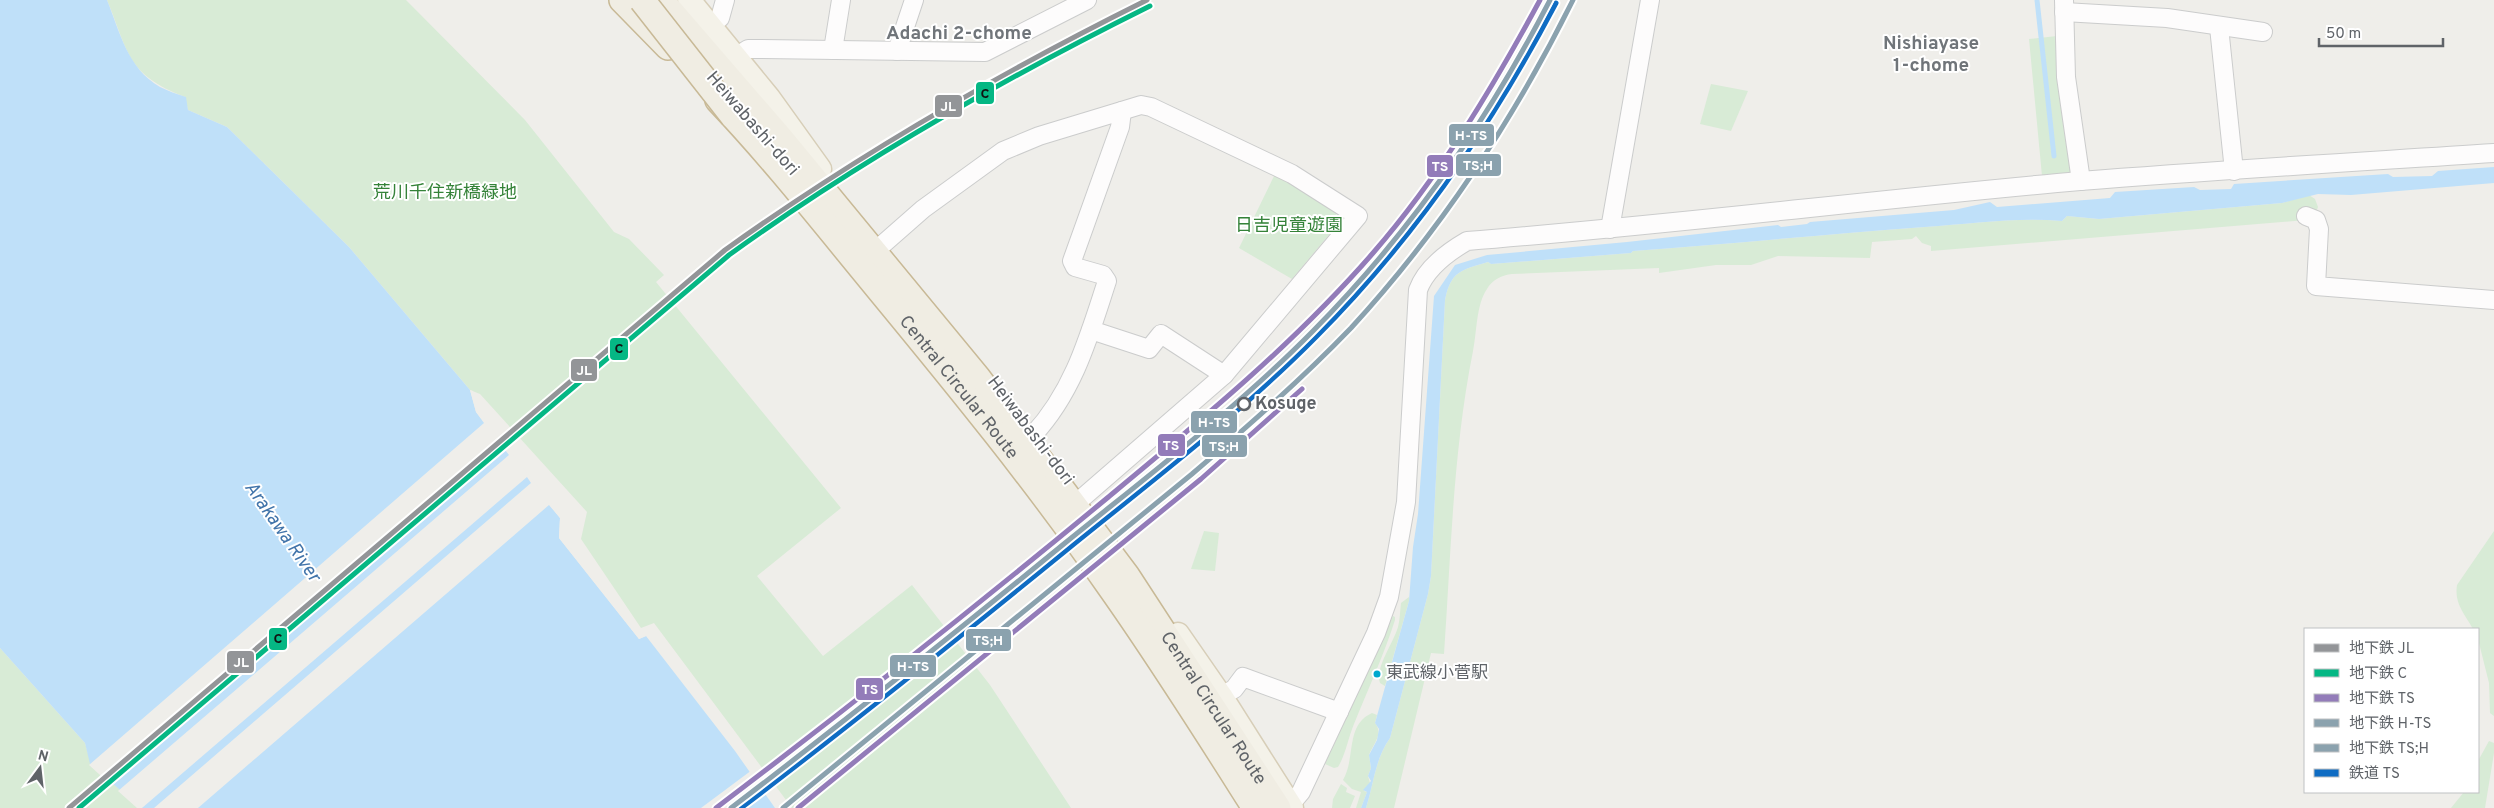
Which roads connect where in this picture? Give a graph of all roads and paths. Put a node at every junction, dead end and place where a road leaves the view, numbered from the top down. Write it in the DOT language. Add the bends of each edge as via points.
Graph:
graph roads {
  1 [pos="622,0"];
  2 [pos="642,0"];
  3 [pos="662,0"];
  4 [pos="680,0"];
  5 [pos="689,0"];
  6 [pos="725,0"];
  7 [pos="841,0"];
  8 [pos="914,0"];
  9 [pos="1087,0"];
  10 [pos="1650,0"];
  11 [pos="2064,6"];
  12 [pos="711,25"];
  13 [pos="2219,27"];
  14 [pos="2263,32"];
  15 [pos="833,50"];
  16 [pos="896,51"];
  17 [pos="736,57"];
  18 [pos="1122,111"];
  19 [pos="733,116"];
  20 [pos="782,139"];
  21 [pos="2494,153"];
  22 [pos="2234,170"];
  23 [pos="2081,181"];
  24 [pos="2306,216"];
  25 [pos="1610,229"];
  26 [pos="882,245"];
  27 [pos="2494,300"];
  28 [pos="1091,330"];
  29 [pos="1224,375"];
  30 [pos="1033,435"];
  31 [pos="1080,499"];
  32 [pos="1221,696"];
  33 [pos="1338,712"];
  34 [pos="1287,807"];
  35 [pos="1254,808"];
  36 [pos="1266,808"];
  1 -- 19 [label="highway, Central Circular Route, bridge"];
  2 -- 19 [label="highway, bridge"];
  2 -- 36 [label="main road, Heiwabashi-dori" via="728,95 973,390 1117,583 1199,702"];
  3 -- 20 [label="highway, Central Circular Route"];
  4 -- 20 [label="highway" via="726,55"];
  5 -- 12 [label="main road, Heiwabashi-dori"];
  6 -- 12 [label="street" via="720,18"];
  7 -- 15 [label="street"];
  8 -- 16 [label="street"];
  9 -- 16 [label="street" via="985,52"];
  10 -- 25 [label="street"];
  11 -- 13 [label="street"];
  11 -- 23 [label="street" via="2066,77"];
  12 -- 17 [label="main road, Heiwabashi-dori"];
  13 -- 14 [label="street"];
  13 -- 22 [label="street"];
  15 -- 16 [label="street"];
  15 -- 17 [label="street" via="748,49"];
  17 -- 26 [label="main road, Heiwabashi-dori" via="815,163"];
  18 -- 26 [label="street" via="1003,150 923,209"];
  18 -- 28 [label="street" via="1120,127 1072,261 1075,267 1103,276 1108,281"];
  18 -- 29 [label="street" via="1140,105 1150,107 1292,174 1358,216"];
  19 -- 35 [label="highway, Central Circular Route" via="966,396 1059,518 1115,594"];
  20 -- 34 [label="highway, Central Circular Route" via="978,378 1127,576"];
  21 -- 22 [label="street"];
  22 -- 23 [label="street"];
  23 -- 25 [label="street"];
  24 -- 27 [label="street" via="2318,223 2316,286"];
  25 -- 33 [label="street" via="1467,241 1447,252 1421,283 1406,502 1397,558 1384,613"];
  26 -- 30 [label="main road, Heiwabashi-dori" via="985,370"];
  28 -- 29 [label="street" via="1149,349 1161,334"];
  28 -- 30 [label="street" via="1074,376 1047,420"];
  29 -- 31 [label="street"];
  30 -- 31 [label="main road, Heiwabashi-dori"];
  31 -- 32 [label="main road, Heiwabashi-dori" via="1124,556"];
  32 -- 33 [label="street" via="1234,689 1244,677"];
  32 -- 34 [label="main road, Heiwabashi-dori"];
  33 -- 34 [label="street" via="1301,792"];
}
